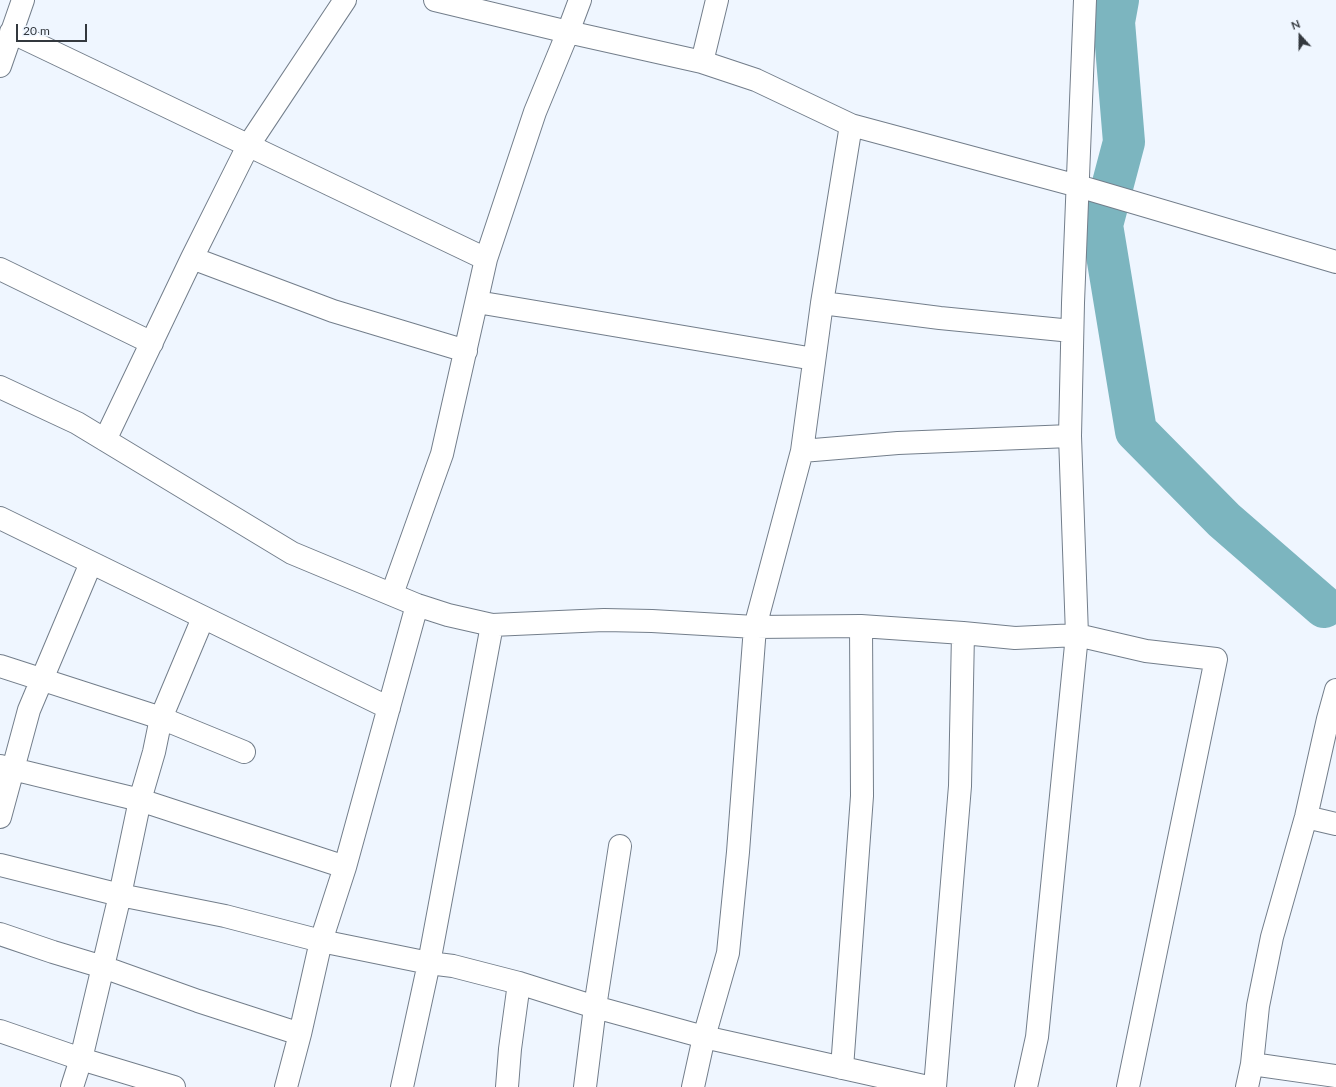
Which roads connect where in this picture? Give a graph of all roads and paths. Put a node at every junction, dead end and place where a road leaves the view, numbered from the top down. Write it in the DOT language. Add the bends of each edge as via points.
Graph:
graph roads {
  1 [pos="23,0"];
  2 [pos="345,0"];
  3 [pos="435,0"];
  4 [pos="580,0"];
  5 [pos="717,0"];
  6 [pos="1085,0"];
  7 [pos="11,32"];
  8 [pos="568,32"];
  9 [pos="702,62"];
  10 [pos="0,66"];
  11 [pos="852,125"];
  12 [pos="248,146"];
  13 [pos="1078,186"];
  14 [pos="192,258"];
  15 [pos="486,259"];
  16 [pos="1336,262"];
  17 [pos="0,269"];
  18 [pos="477,302"];
  19 [pos="822,303"];
  20 [pos="1072,331"];
  21 [pos="152,343"];
  22 [pos="466,351"];
  23 [pos="814,359"];
  24 [pos="0,387"];
  25 [pos="1070,436"];
  26 [pos="105,440"];
  27 [pos="802,451"];
  28 [pos="0,518"];
  29 [pos="91,562"];
  30 [pos="392,594"];
  31 [pos="418,605"];
  32 [pos="203,618"];
  33 [pos="492,625"];
  34 [pos="861,626"];
  35 [pos="755,627"];
  36 [pos="963,633"];
  37 [pos="1077,635"];
  38 [pos="0,666"];
  39 [pos="42,680"];
  40 [pos="1336,690"];
  41 [pos="389,708"];
  42 [pos="161,718"];
  43 [pos="1332,720"];
  44 [pos="244,752"];
  45 [pos="6,768"];
  46 [pos="140,800"];
  47 [pos="0,817"];
  48 [pos="1306,817"];
  49 [pos="1336,824"];
  50 [pos="620,846"];
  51 [pos="0,866"];
  52 [pos="344,867"];
  53 [pos="120,895"];
  54 [pos="0,934"];
  55 [pos="321,941"];
  56 [pos="429,963"];
  57 [pos="103,967"];
  58 [pos="519,983"];
  59 [pos="595,1007"];
  60 [pos="0,1031"];
  61 [pos="300,1034"];
  62 [pos="704,1037"];
  63 [pos="81,1059"];
  64 [pos="1252,1064"];
  65 [pos="842,1068"];
  66 [pos="1336,1076"];
  67 [pos="865,1080"];
  68 [pos="72,1087"];
  69 [pos="174,1087"];
  70 [pos="286,1087"];
  71 [pos="402,1087"];
  72 [pos="507,1087"];
  73 [pos="585,1087"];
  74 [pos="693,1087"];
  75 [pos="928,1087"];
  76 [pos="935,1087"];
  77 [pos="1026,1087"];
  78 [pos="1128,1087"];
  79 [pos="1247,1087"];
  1 -- 7 [label="street"];
  2 -- 12 [label="street"];
  3 -- 8 [label="street"];
  4 -- 8 [label="street"];
  5 -- 9 [label="street"];
  6 -- 13 [label="street"];
  7 -- 10 [label="street"];
  7 -- 12 [label="street"];
  8 -- 9 [label="street"];
  8 -- 15 [label="street" via="535,112"];
  9 -- 11 [label="street" via="756,80"];
  11 -- 13 [label="street"];
  11 -- 19 [label="street"];
  12 -- 14 [label="street"];
  12 -- 15 [label="street"];
  13 -- 16 [label="street"];
  13 -- 20 [label="street"];
  14 -- 21 [label="street"];
  14 -- 22 [label="street" via="333,311"];
  15 -- 18 [label="street"];
  17 -- 21 [label="street"];
  18 -- 22 [label="street"];
  18 -- 23 [label="street"];
  19 -- 20 [label="street"];
  19 -- 23 [label="street"];
  20 -- 25 [label="street"];
  21 -- 26 [label="street"];
  22 -- 30 [label="street" via="442,454"];
  23 -- 27 [label="street"];
  24 -- 26 [label="street" via="77,423"];
  25 -- 27 [label="street" via="898,443"];
  25 -- 37 [label="street"];
  26 -- 30 [label="street" via="292,553"];
  27 -- 35 [label="street"];
  28 -- 29 [label="street"];
  29 -- 32 [label="street"];
  29 -- 39 [label="street"];
  30 -- 31 [label="street"];
  31 -- 33 [label="street"];
  31 -- 41 [label="street"];
  32 -- 41 [label="street"];
  32 -- 42 [label="street"];
  33 -- 35 [label="street" via="604,620"];
  33 -- 56 [label="street"];
  34 -- 35 [label="street"];
  34 -- 36 [label="street"];
  34 -- 65 [label="street" via="862,796"];
  35 -- 62 [label="street" via="728,953"];
  36 -- 37 [label="street" via="1015,638"];
  36 -- 76 [label="street" via="960,786"];
  37 -- 77 [label="street" via="1037,1037"];
  37 -- 78 [label="street" via="1146,651 1216,659"];
  38 -- 39 [label="street"];
  39 -- 42 [label="street"];
  39 -- 45 [label="street"];
  40 -- 43 [label="street"];
  41 -- 52 [label="street"];
  42 -- 44 [label="street"];
  42 -- 46 [label="street"];
  43 -- 48 [label="street"];
  45 -- 46 [label="street"];
  45 -- 47 [label="street"];
  46 -- 52 [label="street"];
  46 -- 53 [label="street"];
  48 -- 49 [label="street"];
  48 -- 64 [label="street" via="1272,937 1258,1006"];
  50 -- 59 [label="street"];
  51 -- 53 [label="street"];
  52 -- 55 [label="street"];
  53 -- 55 [label="street" via="225,916"];
  53 -- 57 [label="street"];
  54 -- 57 [label="street"];
  55 -- 56 [label="street"];
  55 -- 61 [label="street"];
  56 -- 58 [label="street" via="453,966"];
  56 -- 71 [label="street"];
  57 -- 61 [label="street"];
  57 -- 63 [label="street"];
  58 -- 59 [label="street"];
  58 -- 72 [label="street"];
  59 -- 62 [label="street"];
  59 -- 73 [label="street"];
  60 -- 63 [label="street"];
  61 -- 70 [label="street"];
  62 -- 65 [label="street"];
  62 -- 74 [label="street"];
  63 -- 68 [label="street"];
  63 -- 69 [label="street"];
  64 -- 66 [label="street"];
  64 -- 79 [label="street"];
  65 -- 67 [label="street"];
  67 -- 75 [label="street"];
}
